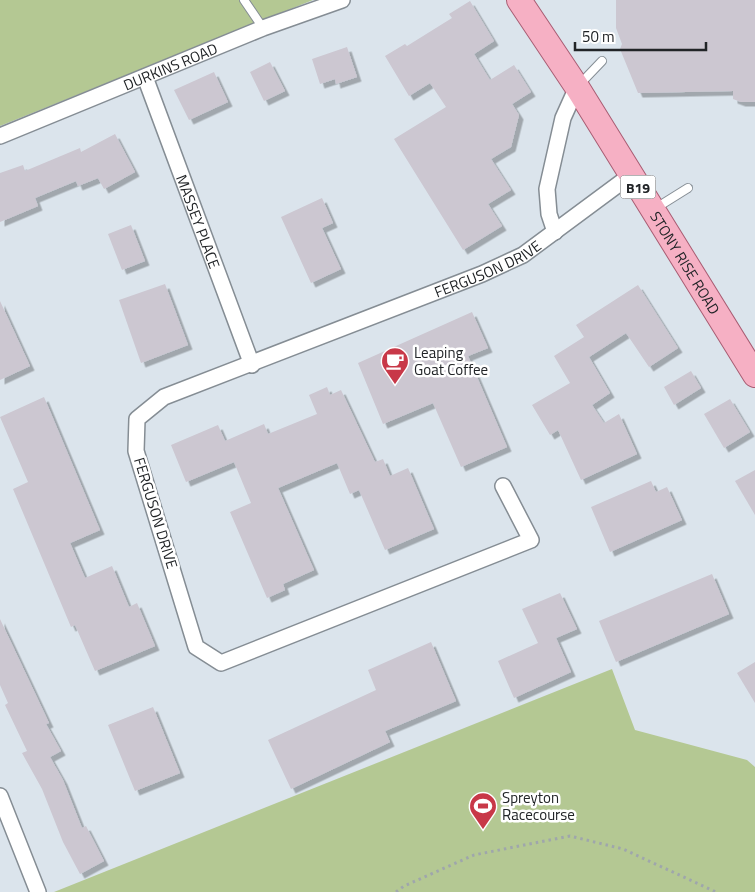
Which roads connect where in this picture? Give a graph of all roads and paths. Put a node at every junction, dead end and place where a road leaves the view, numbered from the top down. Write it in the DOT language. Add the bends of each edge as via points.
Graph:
graph roads {
  1 [pos="244,0"];
  2 [pos="342,0"];
  3 [pos="519,0"];
  4 [pos="263,28"];
  5 [pos="602,61"];
  6 [pos="145,77"];
  7 [pos="577,87"];
  8 [pos="1,133"];
  9 [pos="631,175"];
  10 [pos="688,188"];
  11 [pos="653,210"];
  12 [pos="555,232"];
  13 [pos="252,365"];
  14 [pos="755,376"];
  15 [pos="503,486"];
  16 [pos="0,796"];
  17 [pos="38,892"];
  18 [pos="396,892"];
  19 [pos="716,892"];
  1 -- 4 [label="lane"];
  2 -- 4 [label="street, DURKINS ROAD"];
  3 -- 7 [label="main road, STONY RISE ROAD / B19"];
  4 -- 6 [label="street, DURKINS ROAD"];
  5 -- 7 [label="lane"];
  6 -- 8 [label="street, DURKINS ROAD"];
  6 -- 13 [label="street, MASSEY PLACE"];
  7 -- 9 [label="main road, STONY RISE ROAD / B19"];
  7 -- 12 [label="street" via="563,118 547,190 548,214"];
  9 -- 11 [label="main road, STONY RISE ROAD / B19"];
  9 -- 12 [label="street, FERGUSON DRIVE"];
  10 -- 11 [label="lane"];
  11 -- 14 [label="main road, STONY RISE ROAD / B19"];
  12 -- 13 [label="street, FERGUSON DRIVE" via="523,256 482,274"];
  13 -- 15 [label="street, FERGUSON DRIVE" via="164,397 137,419 136,451 196,647 222,663 530,540"];
  16 -- 17 [label="street"];
  18 -- 19 [label="path" via="474,855 570,836 623,849"];
}
